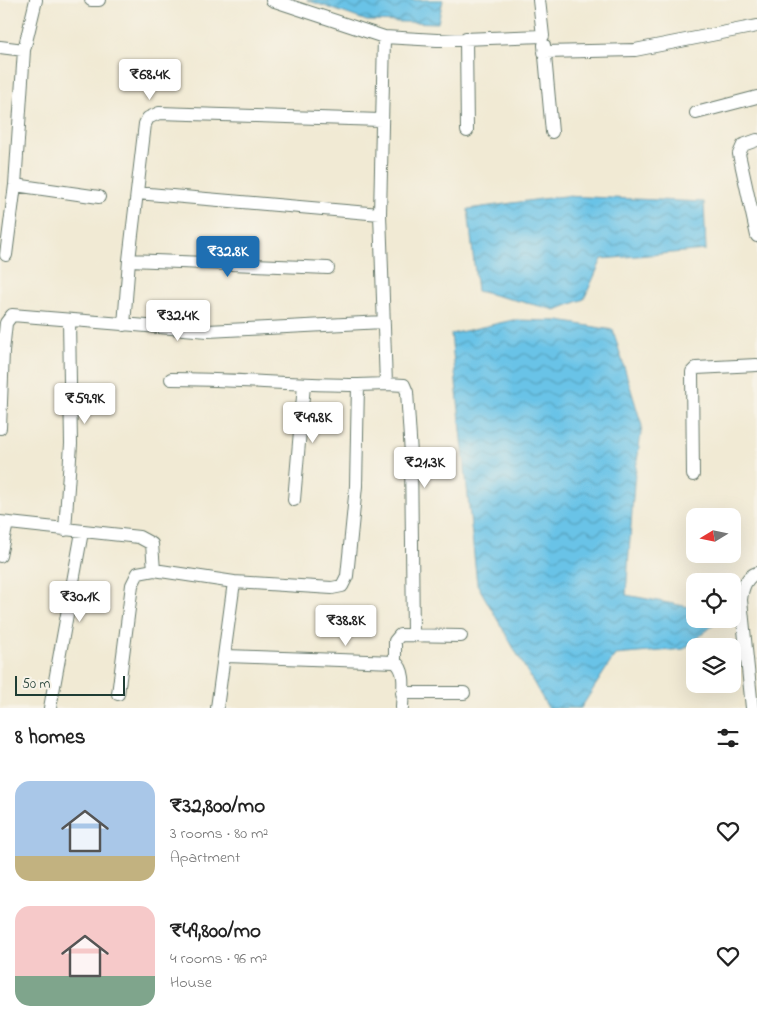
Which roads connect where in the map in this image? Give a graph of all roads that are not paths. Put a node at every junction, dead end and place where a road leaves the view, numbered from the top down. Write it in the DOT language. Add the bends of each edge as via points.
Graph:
graph roads {
  1 [pos="36,0"];
  2 [pos="91,0"];
  3 [pos="99,0"];
  4 [pos="272,0"];
  5 [pos="540,0"];
  6 [pos="757,26"];
  7 [pos="543,36"];
  8 [pos="384,37"];
  9 [pos="466,38"];
  10 [pos="0,47"];
  11 [pos="24,50"];
  12 [pos="544,52"];
  13 [pos="757,97"];
  14 [pos="696,113"];
  15 [pos="381,120"];
  16 [pos="467,131"];
  17 [pos="552,132"];
  18 [pos="757,140"];
  19 [pos="14,185"];
  20 [pos="137,193"];
  21 [pos="100,196"];
  22 [pos="380,214"];
  23 [pos="757,236"];
  24 [pos="6,255"];
  25 [pos="129,260"];
  26 [pos="328,268"];
  27 [pos="69,320"];
  28 [pos="383,322"];
  29 [pos="124,325"];
  30 [pos="2,351"];
  31 [pos="757,365"];
  32 [pos="170,379"];
  33 [pos="386,384"];
  34 [pos="304,385"];
  35 [pos="358,385"];
  36 [pos="0,428"];
  37 [pos="693,476"];
  38 [pos="294,500"];
  39 [pos="4,522"];
  40 [pos="65,530"];
  41 [pos="82,532"];
  42 [pos="0,556"];
  43 [pos="154,570"];
  44 [pos="757,573"];
  45 [pos="234,582"];
  46 [pos="413,634"];
  47 [pos="461,636"];
  48 [pos="226,656"];
  49 [pos="395,662"];
  50 [pos="402,693"];
  51 [pos="464,693"];
  52 [pos="118,694"];
  53 [pos="50,708"];
  54 [pos="217,708"];
  55 [pos="402,708"];
  56 [pos="752,708"];
  1 -- 11 [label="street"];
  2 -- 3 [label="street"];
  4 -- 8 [label="street"];
  5 -- 7 [label="street"];
  6 -- 12 [label="street" via="635,50"];
  7 -- 9 [label="street"];
  7 -- 12 [label="street"];
  8 -- 9 [label="street"];
  8 -- 15 [label="street"];
  9 -- 16 [label="street"];
  10 -- 11 [label="street"];
  11 -- 19 [label="street"];
  12 -- 17 [label="street"];
  13 -- 14 [label="street"];
  15 -- 20 [label="street" via="159,113 148,118 145,124"];
  15 -- 22 [label="street"];
  18 -- 23 [label="street" via="743,144 739,154"];
  19 -- 21 [label="street"];
  19 -- 24 [label="street"];
  20 -- 22 [label="street"];
  20 -- 25 [label="street"];
  22 -- 28 [label="street"];
  25 -- 26 [label="street"];
  25 -- 29 [label="street"];
  27 -- 29 [label="street"];
  27 -- 30 [label="street" via="12,315 6,323"];
  27 -- 40 [label="street" via="71,444"];
  28 -- 29 [label="street" via="234,331"];
  28 -- 33 [label="street"];
  30 -- 36 [label="street"];
  31 -- 37 [label="street" via="696,368 692,372"];
  32 -- 34 [label="street"];
  33 -- 35 [label="street"];
  33 -- 46 [label="street" via="404,385 407,392"];
  34 -- 35 [label="street"];
  34 -- 38 [label="street"];
  35 -- 45 [label="street" via="356,486 346,581 342,586 332,588"];
  39 -- 40 [label="street"];
  39 -- 42 [label="street"];
  40 -- 41 [label="street"];
  41 -- 43 [label="street" via="148,540 154,548"];
  41 -- 53 [label="street"];
  43 -- 45 [label="street"];
  43 -- 52 [label="street" via="138,573 132,585"];
  44 -- 56 [label="street" via="746,581 741,600"];
  45 -- 48 [label="street"];
  46 -- 47 [label="street"];
  46 -- 49 [label="street" via="397,638"];
  48 -- 49 [label="street"];
  48 -- 54 [label="street"];
  49 -- 50 [label="street" via="403,673"];
  50 -- 51 [label="street"];
  50 -- 55 [label="street"];
}
